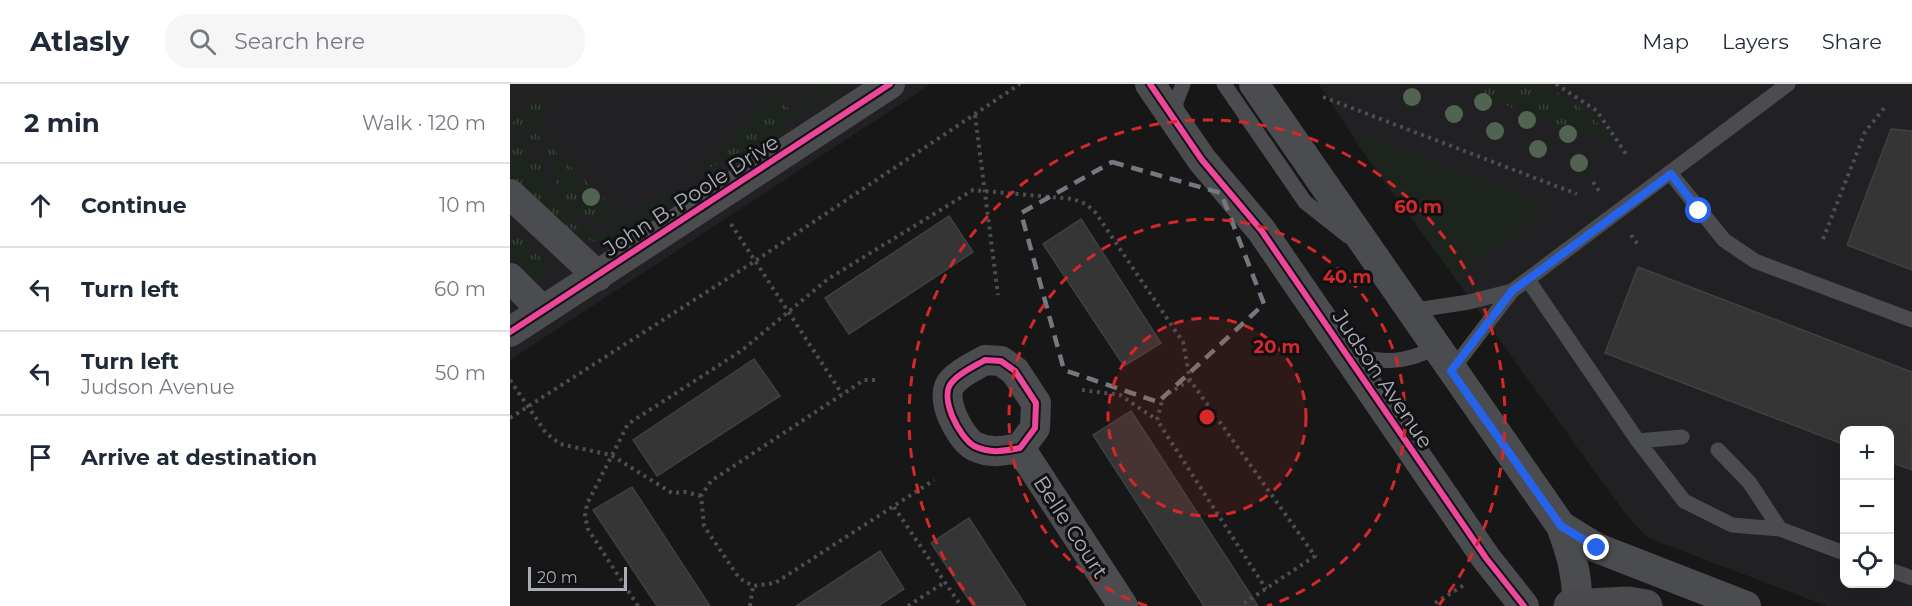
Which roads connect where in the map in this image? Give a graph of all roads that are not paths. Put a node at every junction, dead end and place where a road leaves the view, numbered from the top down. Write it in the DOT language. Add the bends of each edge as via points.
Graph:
graph roads {
  1 [pos="890,84"];
  2 [pos="1150,84"];
  3 [pos="1183,84"];
  4 [pos="1224,84"];
  5 [pos="1254,84"];
  6 [pos="1788,84"];
  7 [pos="1176,122"];
  8 [pos="1671,174"];
  9 [pos="510,194"];
  10 [pos="1369,253"];
  11 [pos="598,276"];
  12 [pos="510,278"];
  13 [pos="1528,280"];
  14 [pos="1512,291"];
  15 [pos="542,310"];
  16 [pos="1410,311"];
  17 [pos="1912,320"];
  18 [pos="510,332"];
  19 [pos="1344,352"];
  20 [pos="1443,359"];
  21 [pos="1682,436"];
  22 [pos="1638,441"];
  23 [pos="1020,448"];
  24 [pos="1718,450"];
  25 [pos="1561,526"];
  26 [pos="1780,529"];
  27 [pos="1840,551"];
  28 [pos="1894,571"];
  29 [pos="1912,578"];
  30 [pos="1123,606"];
  31 [pos="1524,606"];
  32 [pos="1574,606"];
  33 [pos="1646,606"];
  34 [pos="1746,606"];
  1 -- 11 [label="street, John B. Poole Drive"];
  2 -- 7 [label="street, Judson Avenue"];
  3 -- 7 [label="lane" via="1176,102"];
  4 -- 10 [label="lane" via="1305,202"];
  5 -- 10 [label="street"];
  6 -- 8 [label="lane" via="1708,141"];
  7 -- 19 [label="street, Judson Avenue" via="1202,160 1262,230"];
  8 -- 13 [label="lane"];
  8 -- 17 [label="lane" via="1724,240 1755,261"];
  9 -- 11 [label="street"];
  10 -- 16 [label="street"];
  11 -- 15 [label="street, John B. Poole Drive"];
  12 -- 15 [label="street"];
  13 -- 14 [label="lane"];
  13 -- 22 [label="lane"];
  14 -- 16 [label="lane"];
  14 -- 20 [label="lane"];
  15 -- 18 [label="street, John B. Poole Drive"];
  16 -- 20 [label="street"];
  19 -- 20 [label="lane" via="1391,363 1414,358"];
  19 -- 31 [label="street, Judson Avenue" via="1486,558"];
  20 -- 25 [label="street"];
  21 -- 22 [label="lane"];
  22 -- 26 [label="lane" via="1684,501 1732,525"];
  23 -- 30 [label="street, Belle Court"];
  24 -- 26 [label="lane" via="1749,482"];
  25 -- 32 [label="street" via="1578,584"];
  25 -- 34 [label="street" via="1597,548"];
  26 -- 27 [label="lane"];
  28 -- 29 [label="lane"];
  32 -- 33 [label="main road"];
}
